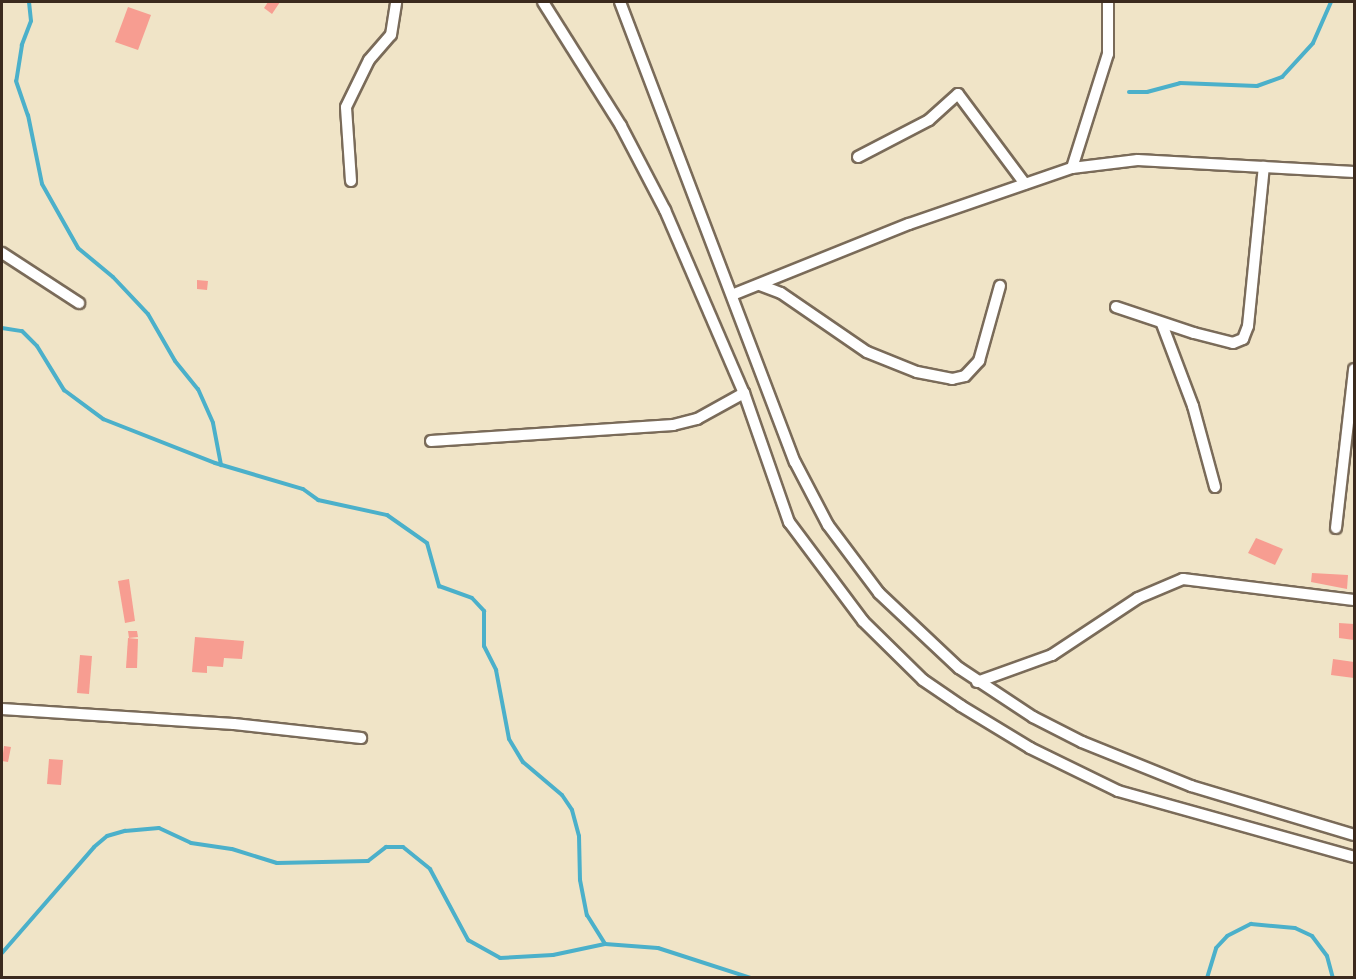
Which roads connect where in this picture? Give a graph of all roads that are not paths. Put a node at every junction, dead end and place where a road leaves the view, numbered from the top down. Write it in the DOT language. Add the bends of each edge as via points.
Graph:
graph roads {
  1 [pos="396,2"];
  2 [pos="543,2"];
  3 [pos="620,2"];
  4 [pos="1108,2"];
  5 [pos="858,158"];
  6 [pos="1264,167"];
  7 [pos="1072,168"];
  8 [pos="1354,172"];
  9 [pos="351,180"];
  10 [pos="1024,184"];
  11 [pos="2,253"];
  12 [pos="760,285"];
  13 [pos="1000,286"];
  14 [pos="732,295"];
  15 [pos="79,303"];
  16 [pos="1116,307"];
  17 [pos="1162,324"];
  18 [pos="1354,369"];
  19 [pos="744,393"];
  20 [pos="431,441"];
  21 [pos="1215,488"];
  22 [pos="1336,528"];
  23 [pos="1354,600"];
  24 [pos="977,682"];
  25 [pos="2,709"];
  26 [pos="361,738"];
  27 [pos="1354,835"];
  28 [pos="1354,857"];
  1 -- 9 [label="street" via="391,35 369,60 346,107"];
  2 -- 19 [label="street" via="621,126 659,200"];
  3 -- 14 [label="street"];
  4 -- 7 [label="street" via="1108,54"];
  5 -- 10 [label="street" via="929,120 958,94"];
  6 -- 7 [label="street" via="1138,160"];
  6 -- 8 [label="street"];
  6 -- 17 [label="street" via="1248,326 1243,339 1233,343"];
  7 -- 10 [label="street"];
  10 -- 12 [label="street" via="909,224"];
  11 -- 15 [label="street"];
  12 -- 13 [label="street" via="781,293 867,352 917,372 952,379 965,376 978,361"];
  12 -- 14 [label="street"];
  14 -- 24 [label="street" via="795,462 828,525 879,593 925,640"];
  16 -- 17 [label="street"];
  17 -- 21 [label="street" via="1193,406"];
  18 -- 22 [label="street"];
  19 -- 20 [label="street" via="697,419 673,425"];
  19 -- 28 [label="street" via="789,522 863,621 923,680 1030,748 1118,791"];
  23 -- 24 [label="street" via="1183,579 1138,598 1052,655"];
  24 -- 27 [label="street" via="1033,717 1134,765"];
  25 -- 26 [label="street" via="223,723"];
}
